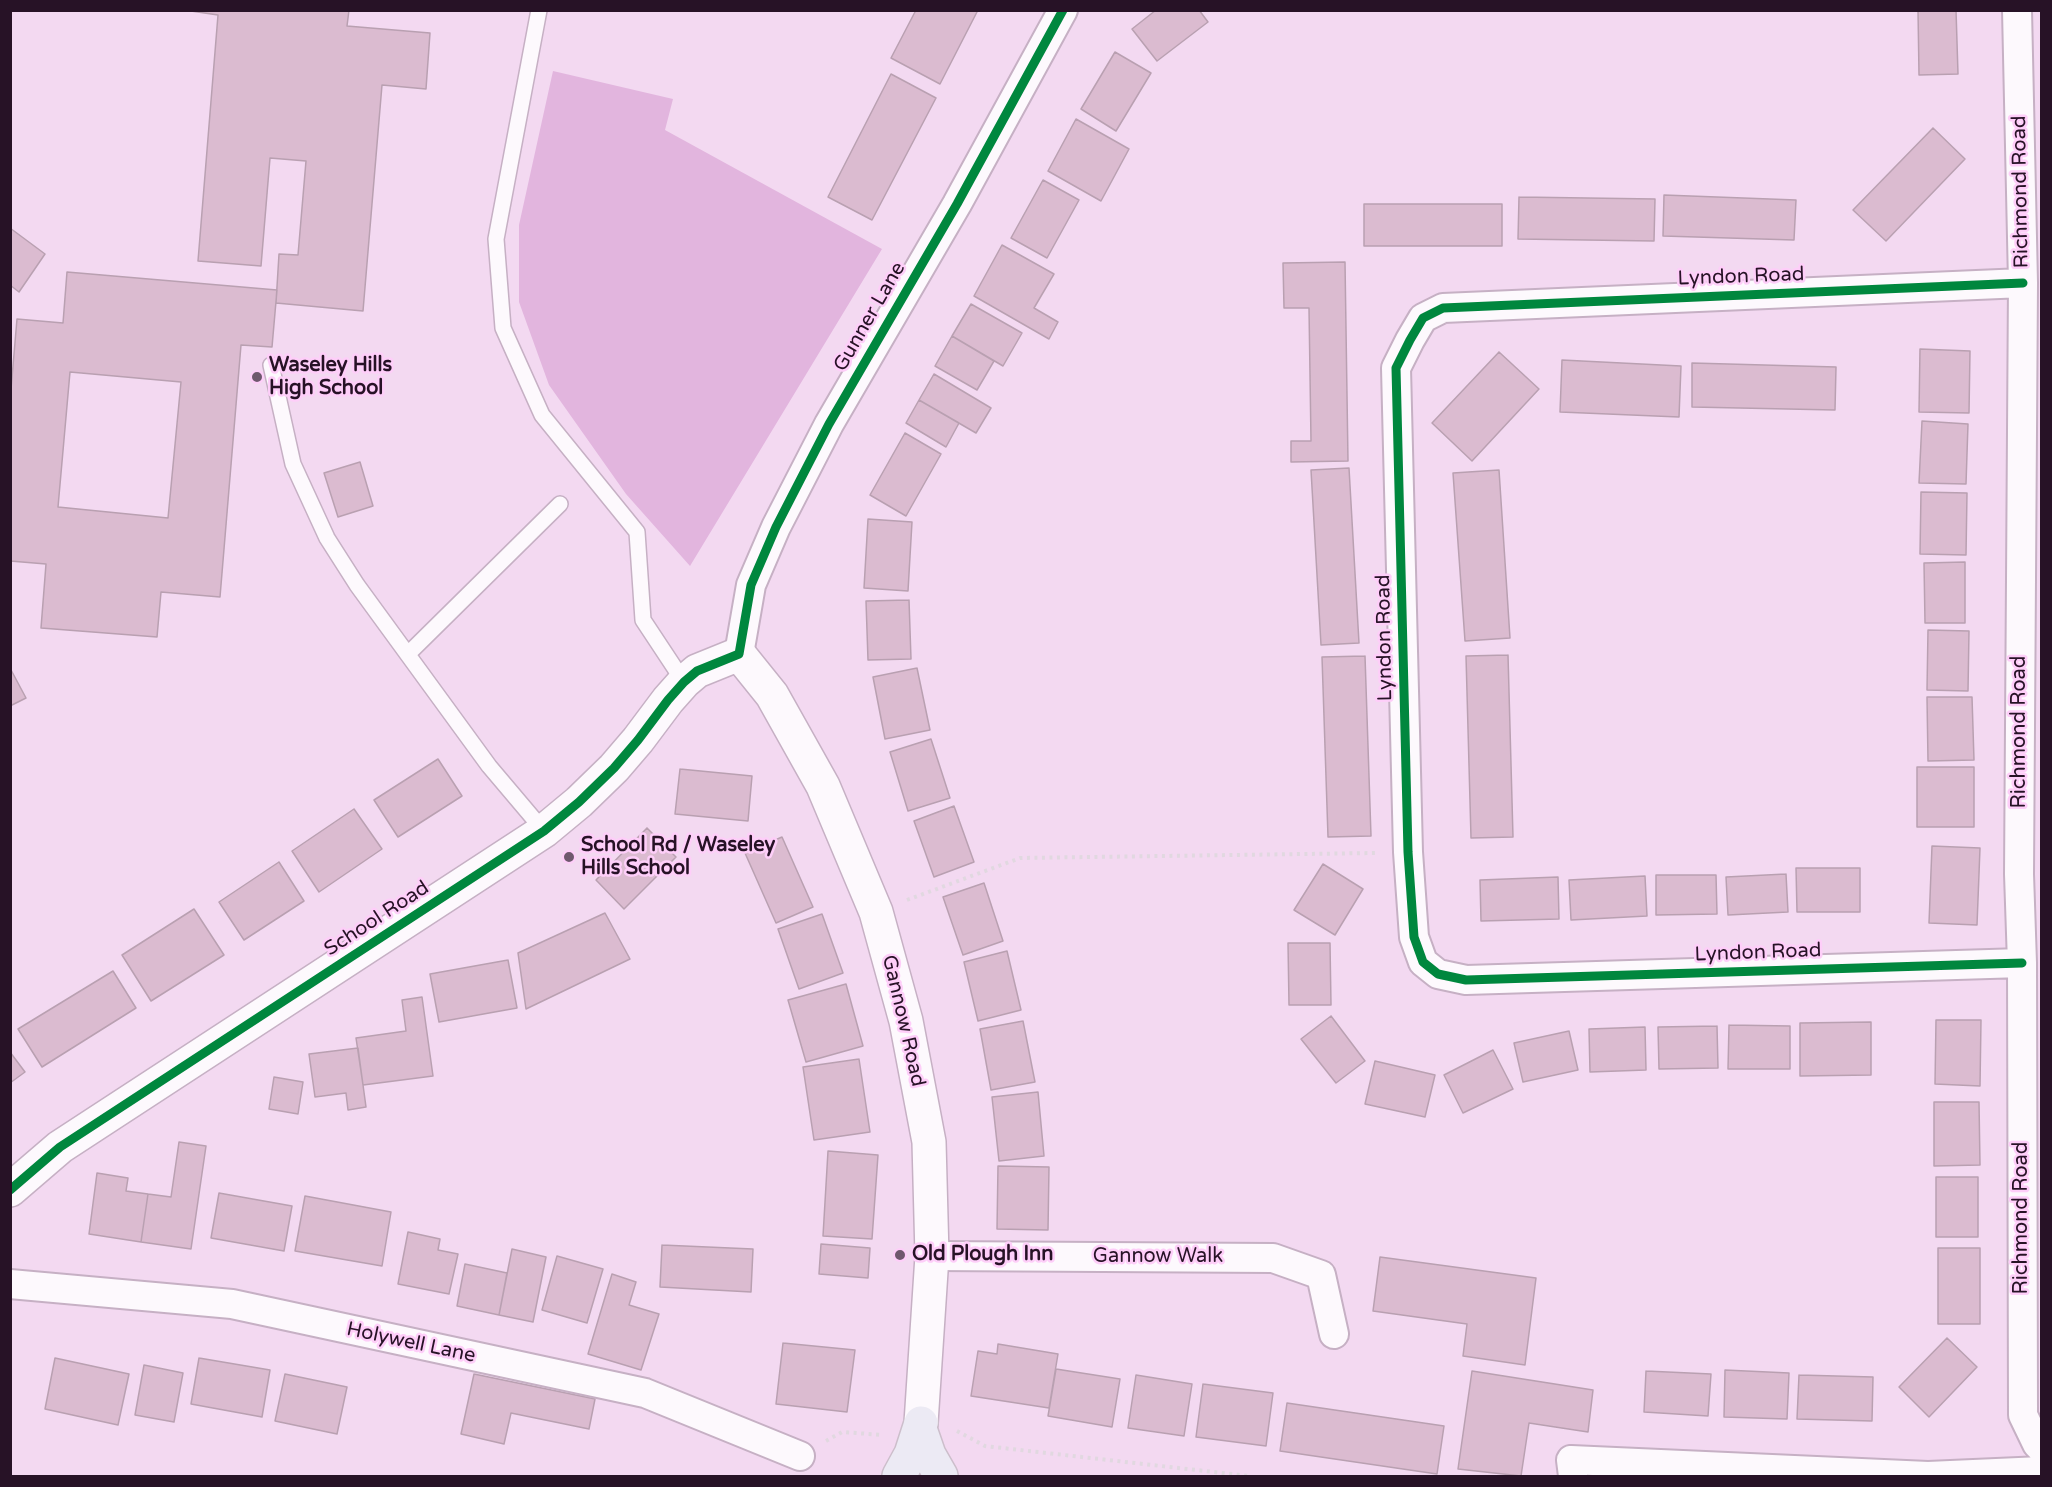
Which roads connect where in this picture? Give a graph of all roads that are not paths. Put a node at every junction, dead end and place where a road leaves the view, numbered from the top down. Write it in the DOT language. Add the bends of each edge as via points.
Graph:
graph roads {
  1 [pos="539,10"];
  2 [pos="1063,10"];
  3 [pos="2017,10"];
  4 [pos="2023,283"];
  5 [pos="271,365"];
  6 [pos="560,504"];
  7 [pos="408,654"];
  8 [pos="739,654"];
  9 [pos="684,682"];
  10 [pos="544,831"];
  11 [pos="2030,874"];
  12 [pos="2022,963"];
  13 [pos="10,1190"];
  14 [pos="932,1256"];
  15 [pos="10,1284"];
  16 [pos="1334,1334"];
  17 [pos="920,1428"];
  18 [pos="2042,1449"];
  19 [pos="800,1456"];
  20 [pos="2042,1471"];
  21 [pos="899,1476"];
  22 [pos="941,1476"];
  23 [pos="1573,1476"];
  1 -- 9 [label="lane" via="496,240 503,327 542,415 638,532 644,620"];
  2 -- 8 [label="street, Gunner Lane" via="957,204 829,424 776,527 751,585"];
  3 -- 4 [label="street, Richmond Road"];
  4 -- 11 [label="street, Richmond Road"];
  4 -- 12 [label="street, Lyndon Road" via="1443,308 1424,318 1396,368 1408,852 1414,937 1424,962 1438,974 1466,980"];
  5 -- 7 [label="lane" via="292,464 327,538"];
  6 -- 7 [label="lane"];
  7 -- 10 [label="lane" via="489,766"];
  8 -- 9 [label="street, School Road" via="697,671"];
  8 -- 14 [label="street, Gannow Road" via="772,695 823,786 876,912 906,1021 930,1142"];
  9 -- 10 [label="street, School Road" via="614,768"];
  10 -- 13 [label="street, School Road" via="60,1147"];
  11 -- 12 [label="street, Richmond Road"];
  12 -- 18 [label="street, Richmond Road" via="2022,1415"];
  14 -- 16 [label="street, Gannow Walk" via="1273,1258 1321,1275"];
  14 -- 17 [label="street, Gannow Road"];
  15 -- 19 [label="street, Holywell Lane" via="232,1304 634,1390"];
  17 -- 21 [label="highway"];
  17 -- 22 [label="highway"];
  20 -- 23 [label="street" via="1928,1476 1571,1461"];
}
